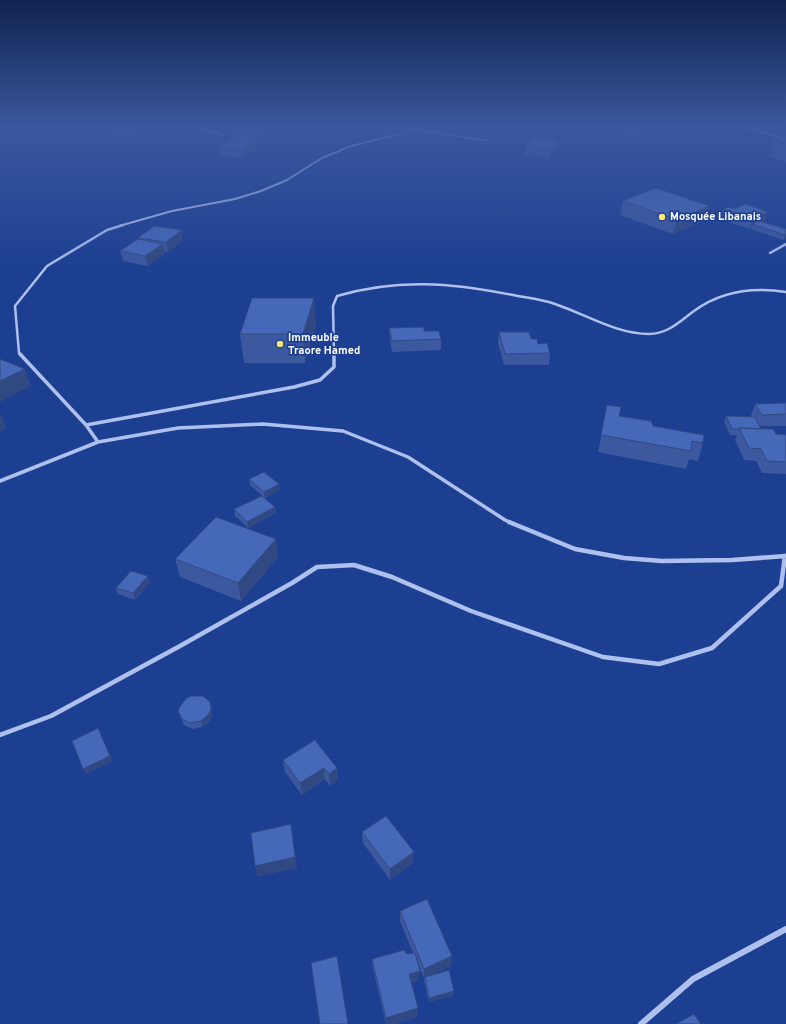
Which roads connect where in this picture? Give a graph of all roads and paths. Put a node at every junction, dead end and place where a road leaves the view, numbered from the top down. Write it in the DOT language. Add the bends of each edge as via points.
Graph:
graph roads {
  1 [pos="295,175"];
  2 [pos="786,244"];
  3 [pos="770,253"];
  4 [pos="786,292"];
  5 [pos="86,425"];
  6 [pos="98,442"];
  7 [pos="0,481"];
  8 [pos="785,556"];
  9 [pos="0,735"];
  10 [pos="786,929"];
  11 [pos="641,1024"];
  1 -- 5 [label="street" via="261,191 235,199 172,211 107,230 48,266 15,306 19,353"];
  2 -- 3 [label="street"];
  4 -- 5 [label="street" via="744,290 716,297 667,331 650,334 613,326 551,303 476,288 454,285 387,285 354,290 337,296 333,306 334,368 320,380"];
  5 -- 6 [label="street"];
  6 -- 7 [label="street"];
  6 -- 8 [label="street" via="178,428 255,424 343,431 408,457 505,520 575,549 624,558 662,561"];
  8 -- 9 [label="street" via="781,586 712,648 659,664 603,657 354,565 317,567 187,643 51,716"];
  10 -- 11 [label="street" via="693,979"];
}
